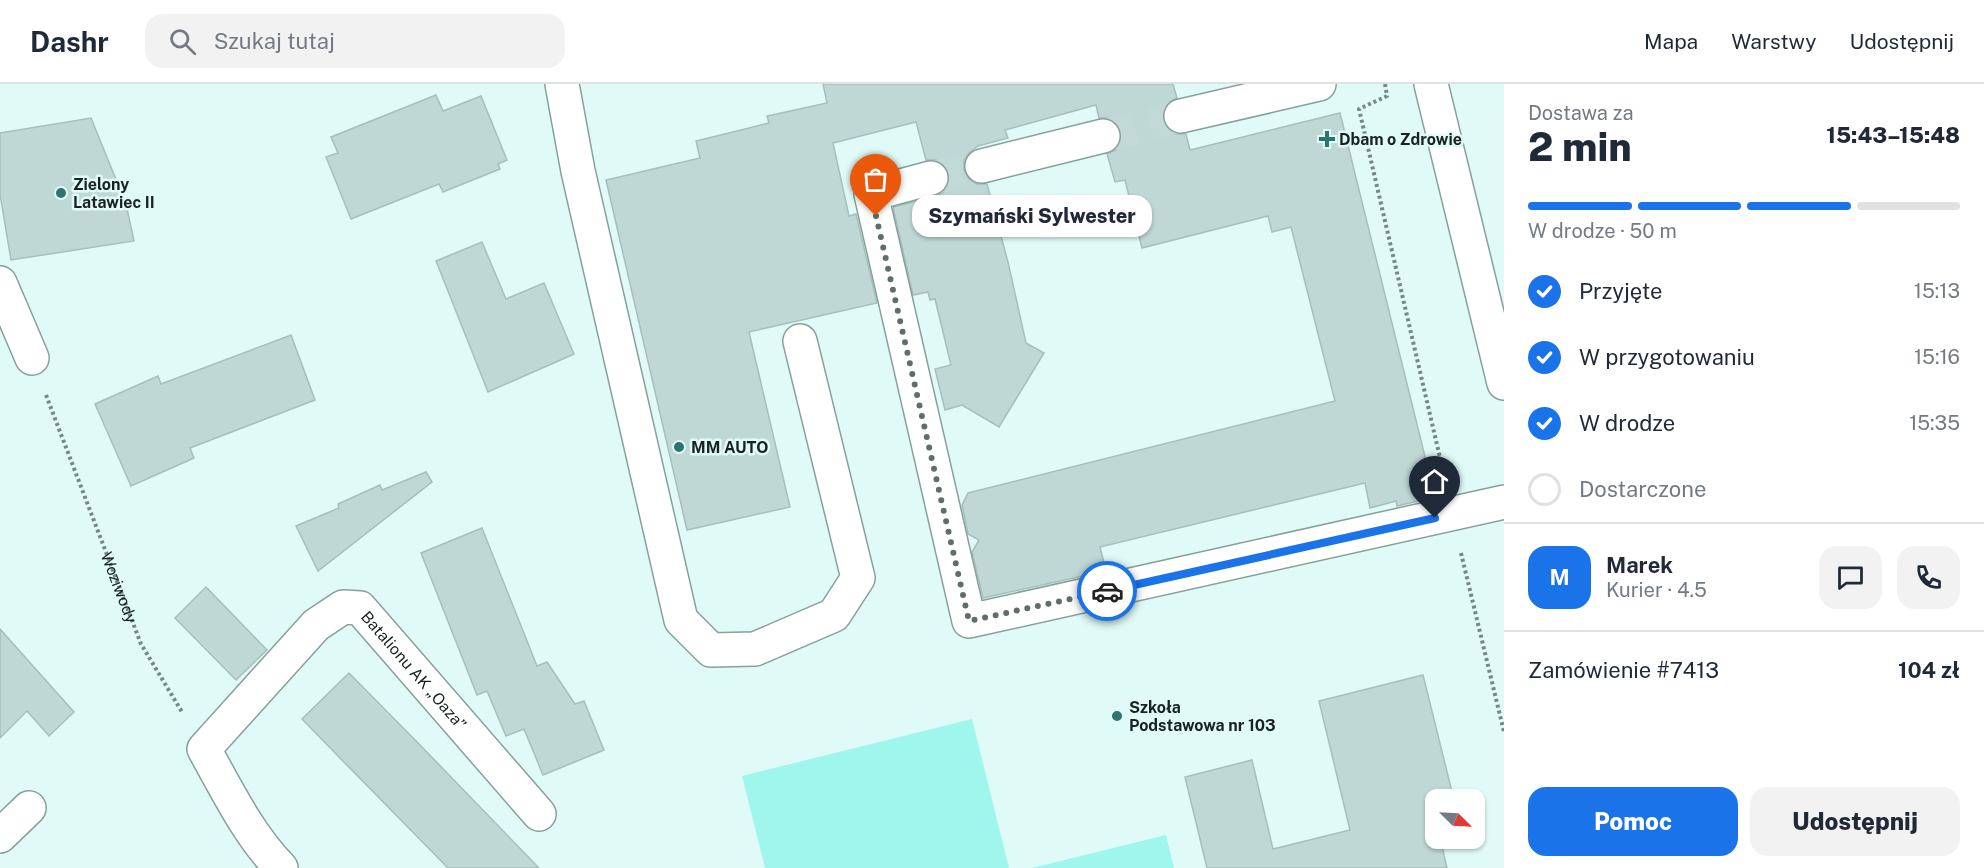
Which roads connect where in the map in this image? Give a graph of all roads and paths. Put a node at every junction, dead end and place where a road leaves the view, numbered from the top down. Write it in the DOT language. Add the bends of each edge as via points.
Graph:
graph roads {
  1 [pos="562,84"];
  2 [pos="1318,84"];
  3 [pos="1385,84"];
  4 [pos="1431,84"];
  5 [pos="1181,116"];
  6 [pos="1103,136"];
  7 [pos="982,166"];
  8 [pos="931,178"];
  9 [pos="0,282"];
  10 [pos="800,341"];
  11 [pos="32,358"];
  12 [pos="1504,383"];
  13 [pos="1504,502"];
  14 [pos="1452,514"];
  15 [pos="1504,732"];
  16 [pos="204,749"];
  17 [pos="29,808"];
  18 [pos="539,814"];
  19 [pos="0,837"];
  20 [pos="281,868"];
  1 -- 10 [label="street" via="578,171 681,620 711,650 755,649 834,615 858,578"];
  2 -- 5 [label="street"];
  3 -- 14 [label="path" via="1387,96 1359,109"];
  4 -- 12 [label="street"];
  6 -- 7 [label="street"];
  8 -- 14 [label="street" via="871,194 969,621"];
  9 -- 11 [label="street"];
  11 -- 16 [label="path, Woziwody" via="141,644"];
  13 -- 14 [label="street"];
  14 -- 15 [label="path"];
  16 -- 18 [label="street, Batalionu AK „Oaza”" via="316,625 343,607 360,608"];
  16 -- 20 [label="street" via="265,852"];
  17 -- 19 [label="street"];
}
